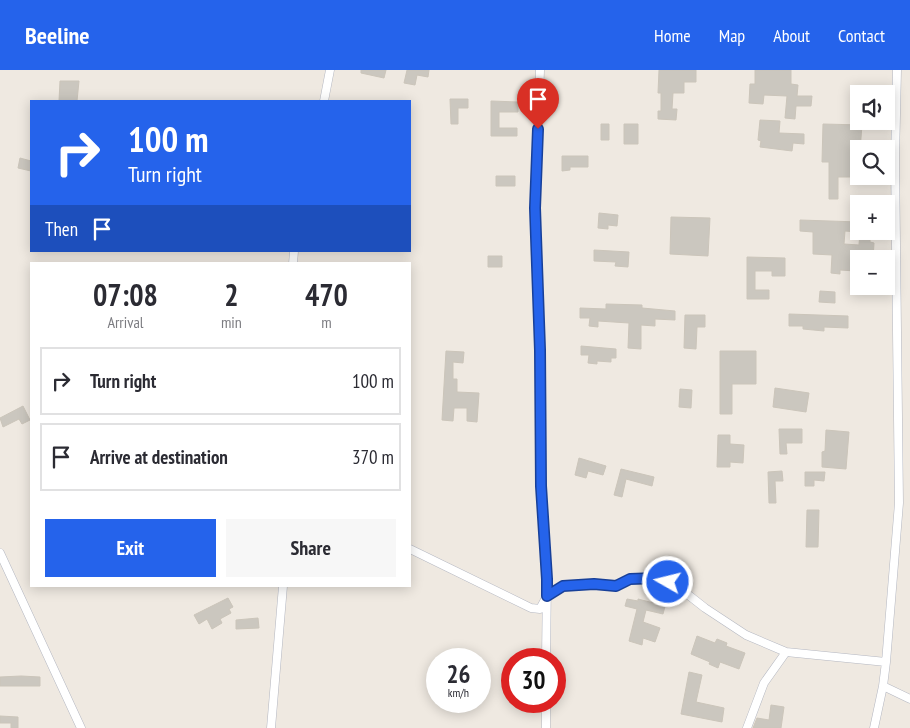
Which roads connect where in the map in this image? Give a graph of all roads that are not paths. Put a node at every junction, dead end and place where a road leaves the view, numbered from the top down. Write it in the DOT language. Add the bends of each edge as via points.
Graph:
graph roads {
  1 [pos="330,70"];
  2 [pos="540,70"];
  3 [pos="897,70"];
  4 [pos="324,100"];
  5 [pos="411,549"];
  6 [pos="0,553"];
  7 [pos="283,587"];
  8 [pos="547,596"];
  9 [pos="546,648"];
  10 [pos="786,652"];
  11 [pos="886,662"];
  12 [pos="883,686"];
  13 [pos="910,699"];
  14 [pos="546,713"];
  15 [pos="81,728"];
  16 [pos="270,728"];
  17 [pos="546,728"];
  18 [pos="747,728"];
  19 [pos="874,728"];
  1 -- 4 [label="street"];
  2 -- 8 [label="street" via="535,208 541,486"];
  3 -- 11 [label="street" via="899,503"];
  5 -- 8 [label="street" via="531,608 540,609"];
  6 -- 15 [label="street"];
  7 -- 16 [label="street"];
  8 -- 9 [label="street"];
  8 -- 10 [label="street" via="563,586 616,586 630,579 658,578 677,586 746,636"];
  10 -- 11 [label="street"];
  10 -- 18 [label="street" via="764,683"];
  11 -- 12 [label="street"];
  12 -- 13 [label="street"];
  12 -- 19 [label="street"];
  14 -- 17 [label="street"];
}
